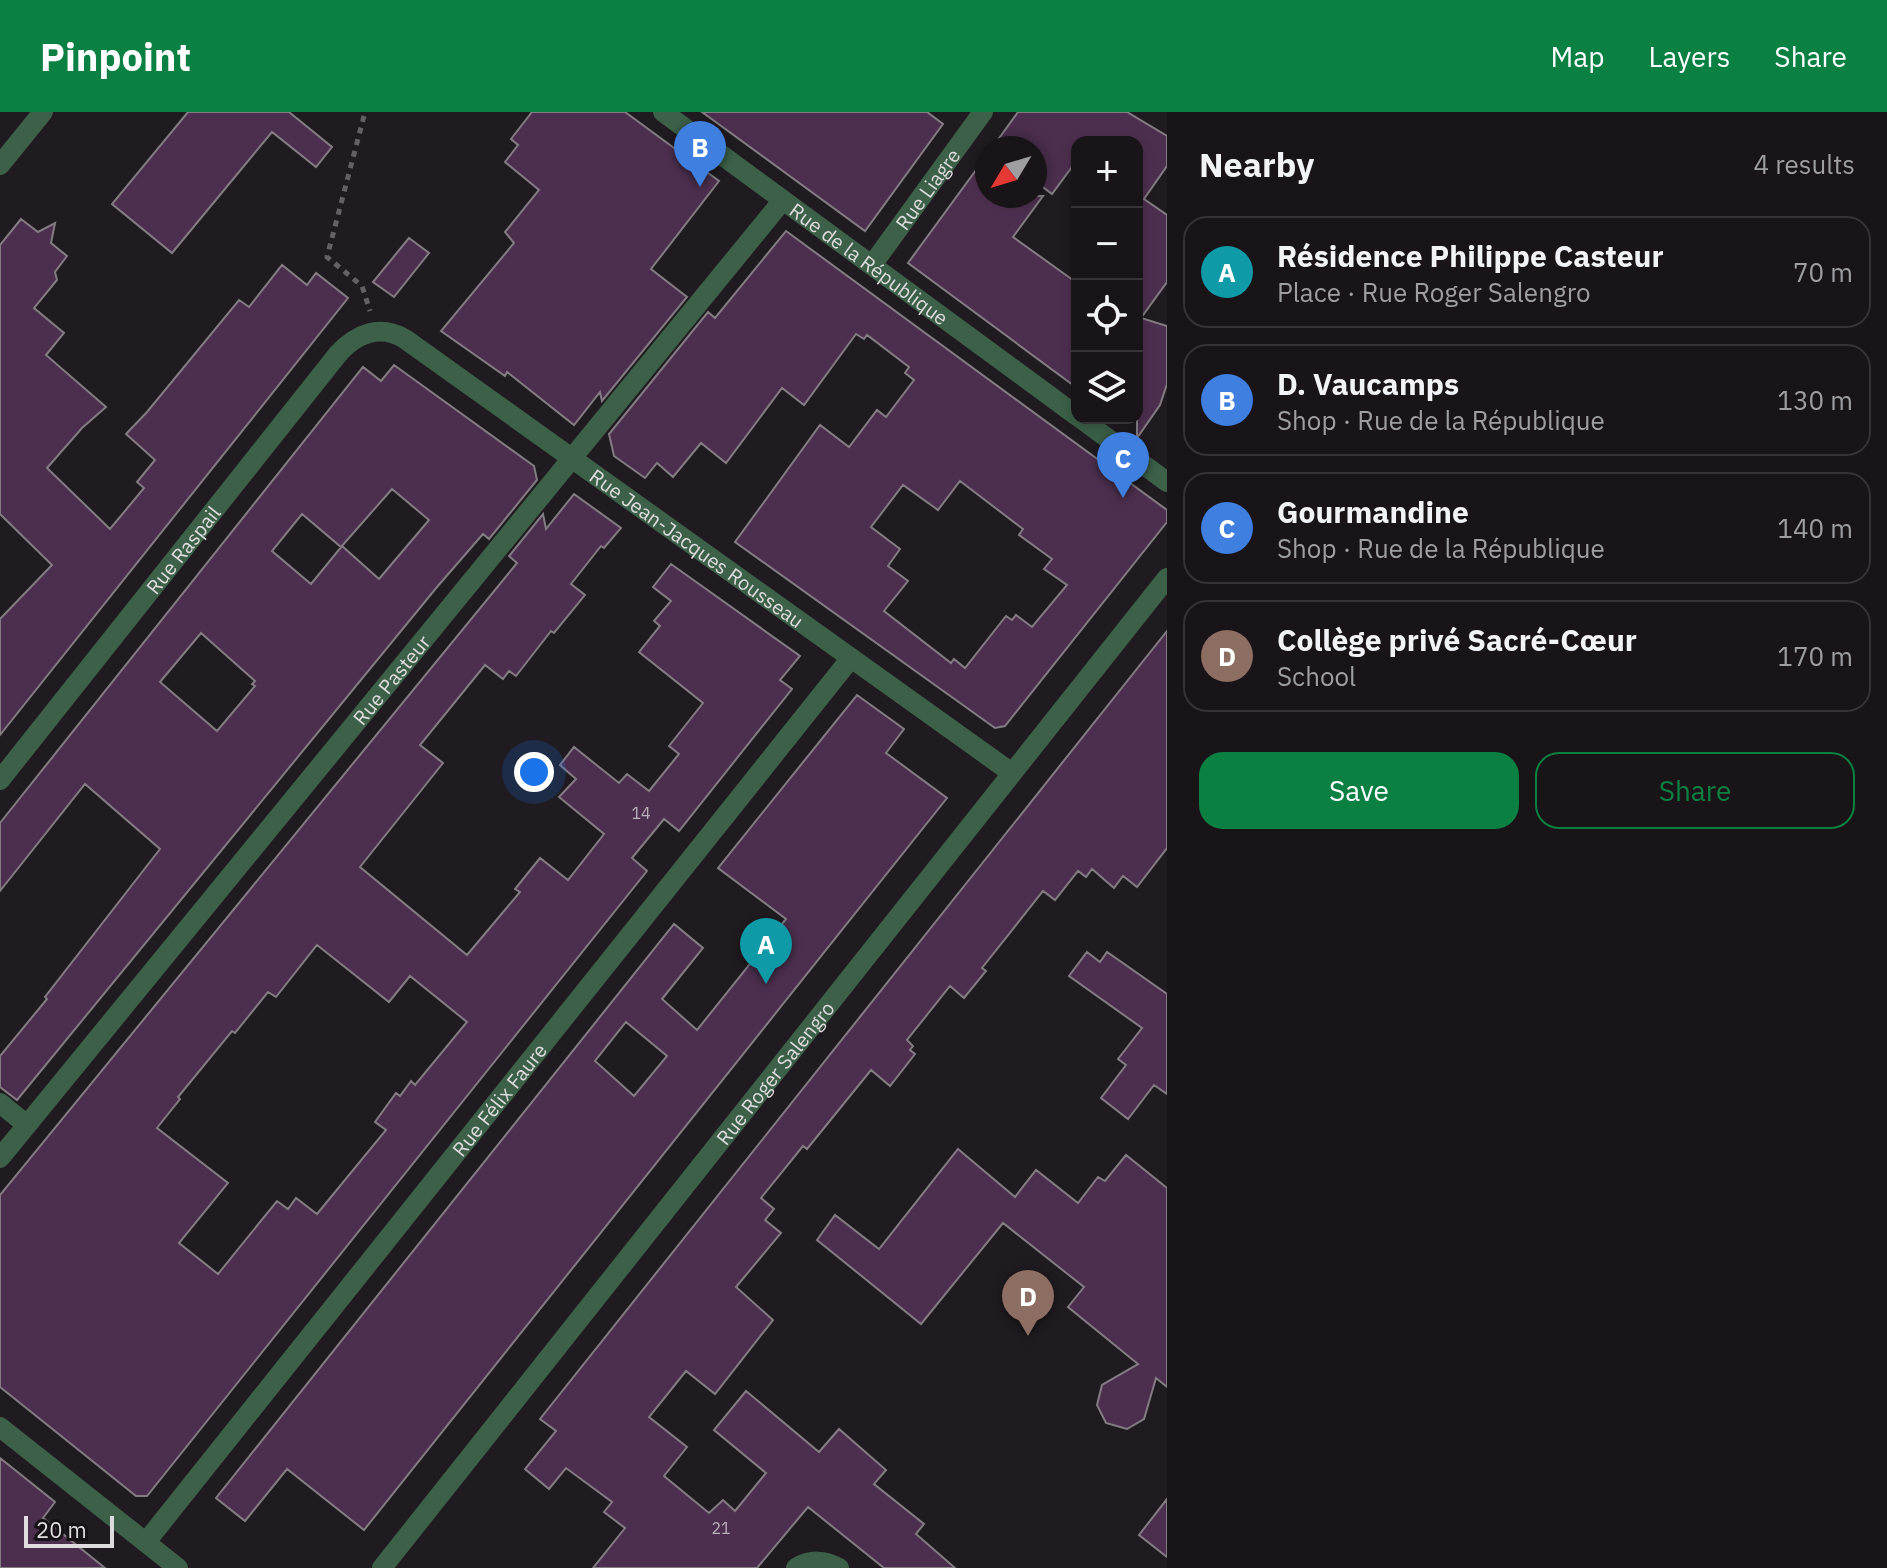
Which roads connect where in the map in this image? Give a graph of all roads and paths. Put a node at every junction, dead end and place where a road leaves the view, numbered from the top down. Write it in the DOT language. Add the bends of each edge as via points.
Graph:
graph roads {
  1 [pos="43,112"];
  2 [pos="663,112"];
  3 [pos="983,112"];
  4 [pos="364,116"];
  5 [pos="0,165"];
  6 [pos="783,200"];
  7 [pos="872,265"];
  8 [pos="376,331"];
  9 [pos="1071,411"];
  10 [pos="1090,424"];
  11 [pos="572,458"];
  12 [pos="1165,473"];
  13 [pos="1167,578"];
  14 [pos="851,658"];
  15 [pos="1012,773"];
  16 [pos="0,780"];
  17 [pos="0,1103"];
  18 [pos="27,1125"];
  19 [pos="0,1158"];
  20 [pos="0,1427"];
  21 [pos="146,1542"];
  22 [pos="178,1568"];
  23 [pos="382,1568"];
  24 [pos="796,1568"];
  25 [pos="839,1568"];
  1 -- 5 [label="street"];
  2 -- 6 [label="street, Rue de la République"];
  3 -- 7 [label="street, Rue Liagre"];
  4 -- 8 [label="path" via="327,257 362,286"];
  6 -- 7 [label="street, Rue de la République"];
  6 -- 11 [label="street, Rue Pasteur"];
  7 -- 9 [label="street, Rue de la République"];
  8 -- 11 [label="street, Rue Jean-Jacques Rousseau" via="405,339"];
  8 -- 16 [label="street, Rue Raspail" via="338,354"];
  10 -- 12 [label="street, Rue de la République"];
  11 -- 14 [label="street, Rue Jean-Jacques Rousseau"];
  11 -- 18 [label="street, Rue Pasteur"];
  13 -- 15 [label="street, Rue Roger Salengro"];
  14 -- 15 [label="street, Rue Jean-Jacques Rousseau"];
  14 -- 21 [label="street, Rue Félix Faure"];
  15 -- 23 [label="street, Rue Roger Salengro"];
  17 -- 18 [label="street"];
  18 -- 19 [label="street, Rue Pasteur"];
  20 -- 21 [label="street"];
  21 -- 22 [label="street"];
  24 -- 25 [label="street" via="818,1561"];
}
